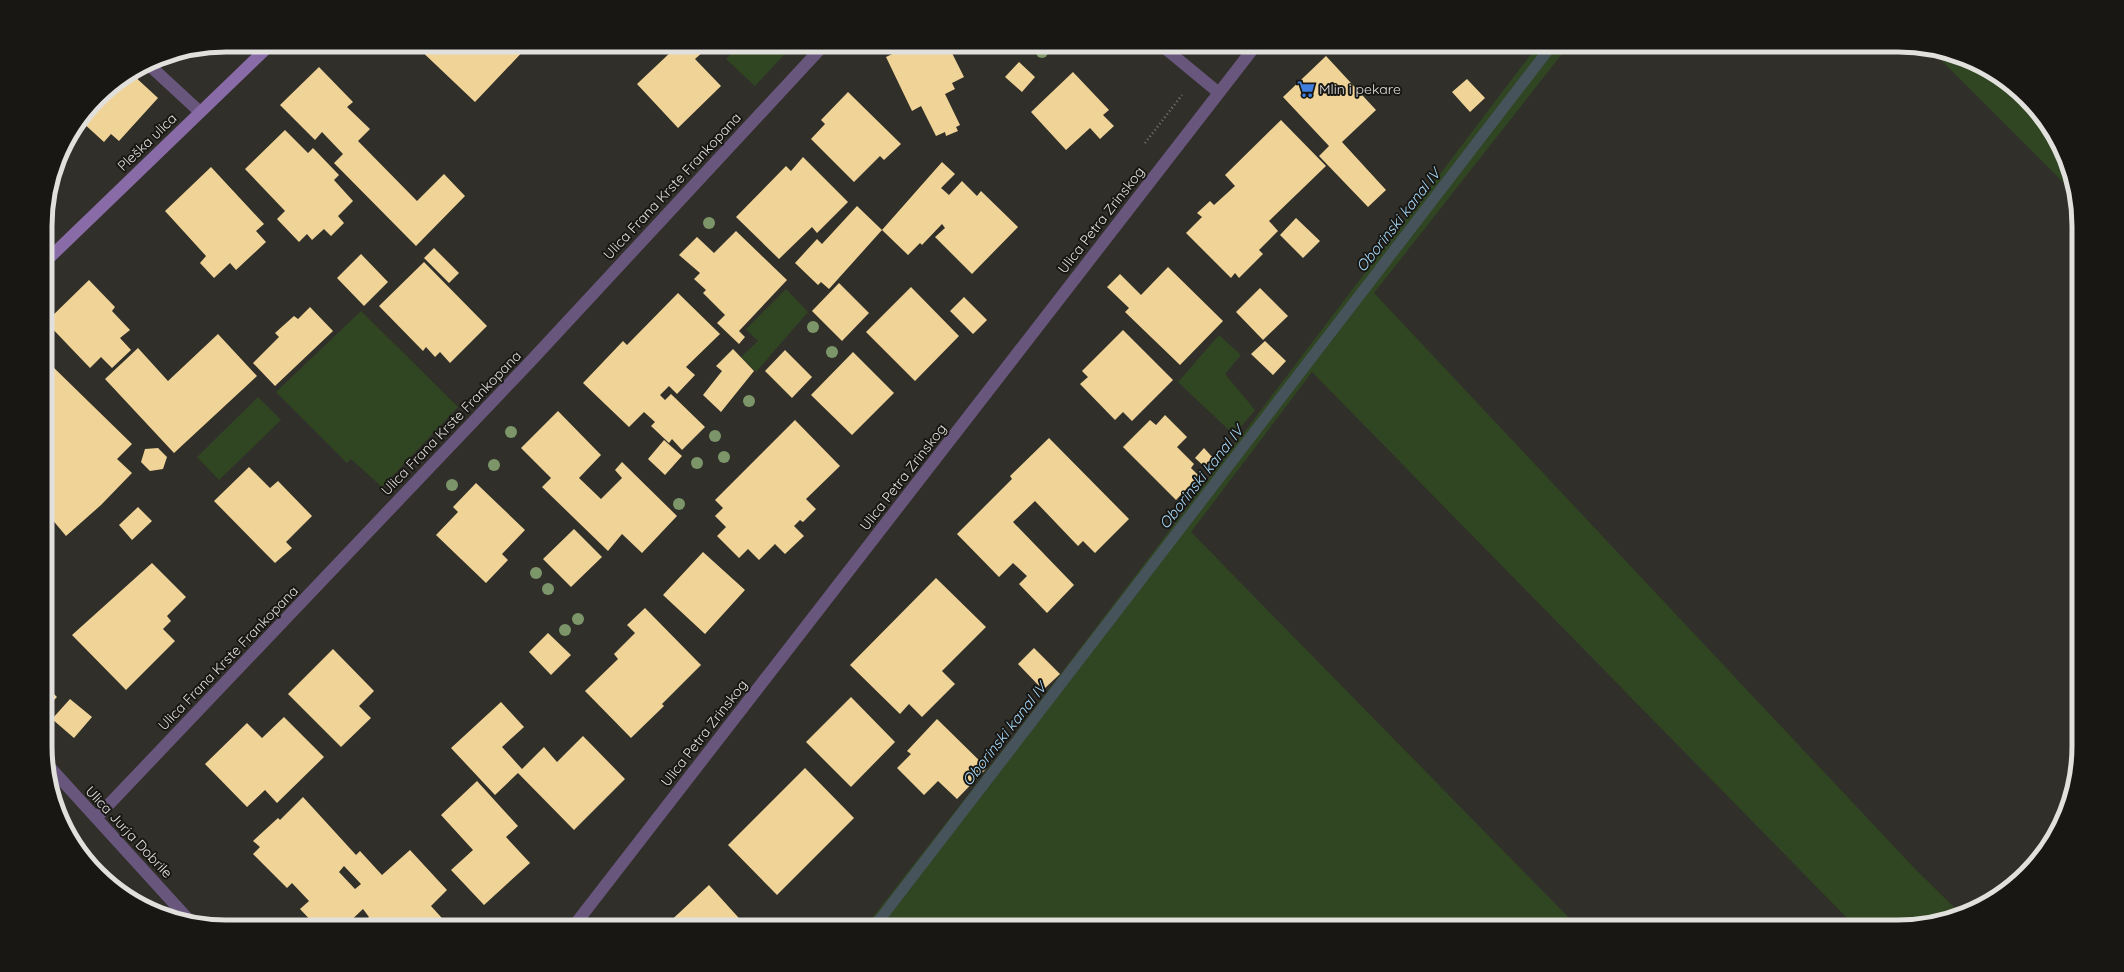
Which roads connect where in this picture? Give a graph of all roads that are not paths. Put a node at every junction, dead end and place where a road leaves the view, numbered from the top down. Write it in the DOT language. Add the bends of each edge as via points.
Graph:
graph roads {
  1 [pos="263,52"];
  2 [pos="818,52"];
  3 [pos="1169,52"];
  4 [pos="1251,52"];
  5 [pos="153,68"];
  6 [pos="1219,93"];
  7 [pos="200,112"];
  8 [pos="52,255"];
  9 [pos="53,771"];
  10 [pos="96,818"];
  11 [pos="184,915"];
  12 [pos="578,920"];
  1 -- 7 [label="street, Pleška ulica"];
  2 -- 10 [label="street, Ulica Frana Krste Frankopana" via="529,363"];
  3 -- 6 [label="street"];
  4 -- 6 [label="street, Ulica Petra Zrinskog"];
  5 -- 7 [label="street"];
  6 -- 12 [label="street, Ulica Petra Zrinskog"];
  7 -- 8 [label="street, Pleška ulica"];
  9 -- 10 [label="street, Ulica Jurja Dobrile"];
  10 -- 11 [label="street, Ulica Jurja Dobrile"];
}
